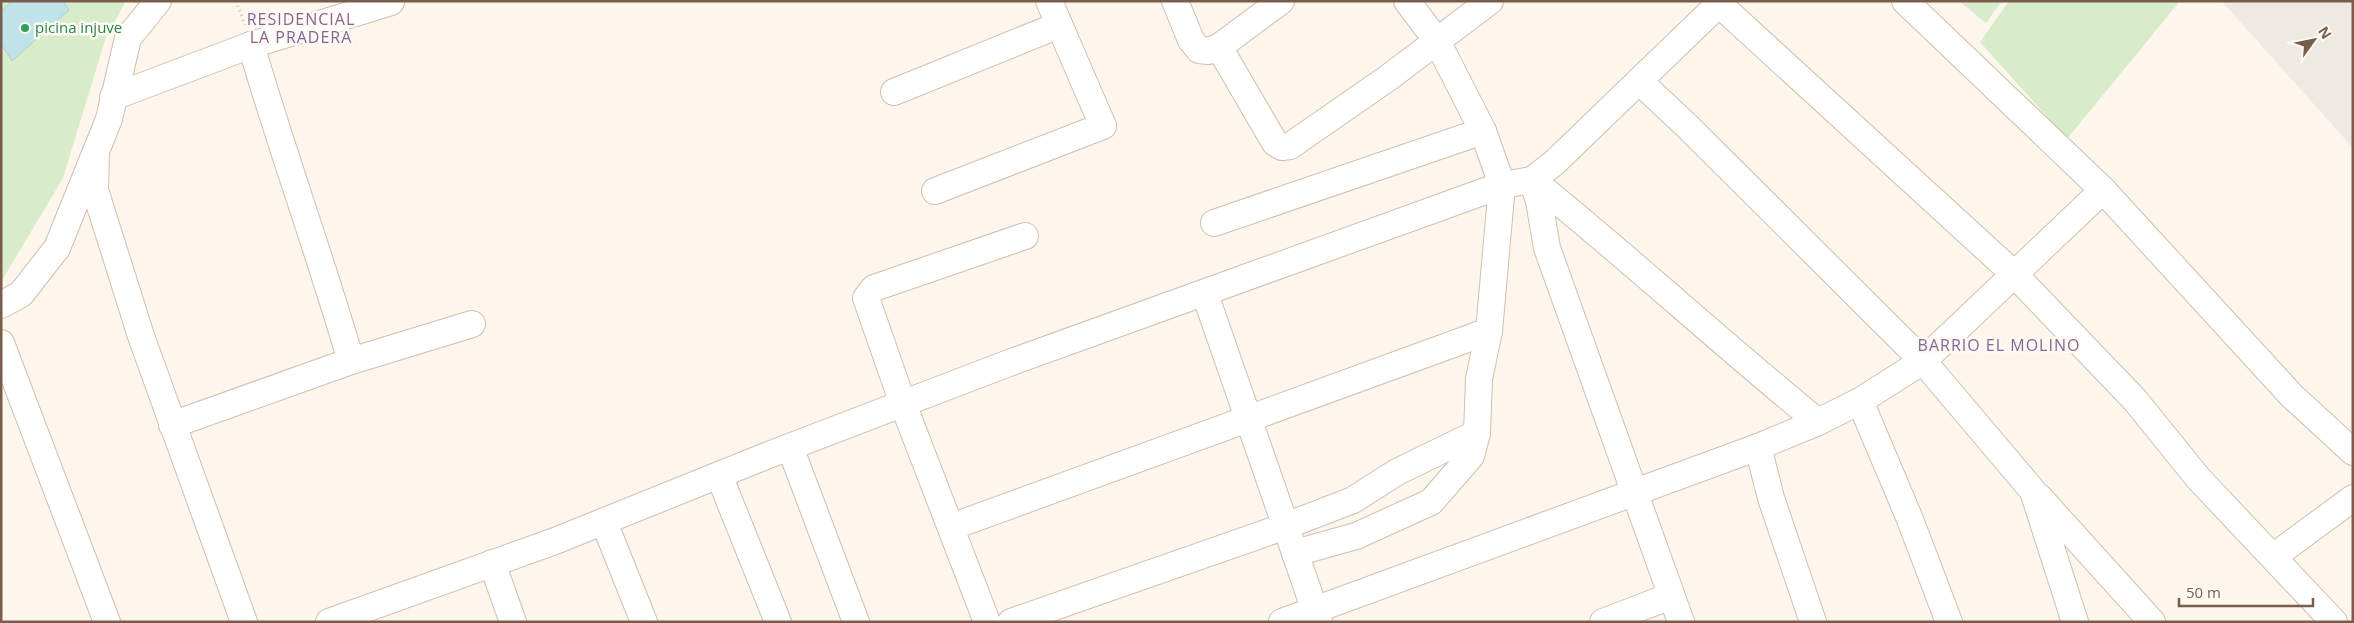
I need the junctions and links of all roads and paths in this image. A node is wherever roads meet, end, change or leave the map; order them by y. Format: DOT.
graph roads {
  1 [pos="158,1"];
  2 [pos="1175,1"];
  3 [pos="1282,1"];
  4 [pos="1407,1"];
  5 [pos="1490,1"];
  6 [pos="1905,1"];
  7 [pos="391,2"];
  8 [pos="1720,3"];
  9 [pos="1054,13"];
  10 [pos="1437,41"];
  11 [pos="251,44"];
  12 [pos="1219,46"];
  13 [pos="1638,81"];
  14 [pos="894,92"];
  15 [pos="113,97"];
  16 [pos="1483,131"];
  17 [pos="96,152"];
  18 [pos="1532,180"];
  19 [pos="1502,185"];
  20 [pos="2103,190"];
  21 [pos="935,191"];
  22 [pos="1214,222"];
  23 [pos="1026,236"];
  24 [pos="2014,274"];
  25 [pos="1205,294"];
  26 [pos="1,305"];
  27 [pos="472,324"];
  28 [pos="1489,331"];
  29 [pos="1,343"];
  30 [pos="1923,361"];
  31 [pos="351,362"];
  32 [pos="1860,401"];
  33 [pos="903,404"];
  34 [pos="1249,418"];
  35 [pos="1818,422"];
  36 [pos="172,425"];
  37 [pos="1477,432"];
  38 [pos="790,447"];
  39 [pos="1758,448"];
  40 [pos="2353,452"];
  41 [pos="719,475"];
  42 [pos="1635,491"];
  43 [pos="2033,491"];
  44 [pos="2353,498"];
  45 [pos="604,522"];
  46 [pos="1286,526"];
  47 [pos="950,527"];
  48 [pos="1295,553"];
  49 [pos="2274,557"];
  50 [pos="492,563"];
  51 [pos="1671,596"];
  52 [pos="374,614"];
  53 [pos="1317,616"];
  54 [pos="107,622"];
  55 [pos="244,622"];
  56 [pos="329,622"];
  57 [pos="513,622"];
  58 [pos="644,622"];
  59 [pos="778,622"];
  60 [pos="856,622"];
  61 [pos="987,622"];
  62 [pos="1012,622"];
  63 [pos="1282,622"];
  64 [pos="1603,622"];
  65 [pos="1680,622"];
  66 [pos="1813,622"];
  67 [pos="1949,622"];
  68 [pos="2075,622"];
  69 [pos="2152,622"];
  70 [pos="2334,622"];
  1 -- 15 [label="street"];
  2 -- 12 [label="street"];
  3 -- 12 [label="street"];
  4 -- 10 [label="street"];
  5 -- 10 [label="street"];
  6 -- 20 [label="street"];
  7 -- 11 [label="street"];
  8 -- 13 [label="street"];
  8 -- 24 [label="street"];
  9 -- 14 [label="street"];
  9 -- 21 [label="street"];
  10 -- 12 [label="street"];
  10 -- 16 [label="street"];
  11 -- 15 [label="street"];
  11 -- 31 [label="street"];
  13 -- 18 [label="street"];
  13 -- 30 [label="street"];
  15 -- 17 [label="street"];
  16 -- 19 [label="street"];
  16 -- 22 [label="street"];
  17 -- 26 [label="street"];
  17 -- 36 [label="street"];
  18 -- 19 [label="street"];
  18 -- 35 [label="street"];
  18 -- 42 [label="street"];
  19 -- 25 [label="street"];
  19 -- 28 [label="street"];
  20 -- 24 [label="street"];
  20 -- 40 [label="street"];
  23 -- 33 [label="street"];
  24 -- 30 [label="street"];
  24 -- 49 [label="street"];
  25 -- 33 [label="street"];
  25 -- 34 [label="street"];
  27 -- 31 [label="street"];
  28 -- 34 [label="street"];
  28 -- 37 [label="street"];
  29 -- 54 [label="street"];
  30 -- 32 [label="street"];
  30 -- 43 [label="street"];
  31 -- 36 [label="street"];
  32 -- 35 [label="street"];
  32 -- 67 [label="street"];
  33 -- 38 [label="street"];
  33 -- 47 [label="street"];
  34 -- 46 [label="street"];
  34 -- 47 [label="street"];
  35 -- 39 [label="street"];
  36 -- 55 [label="street"];
  37 -- 46 [label="street"];
  37 -- 48 [label="street"];
  38 -- 41 [label="street"];
  38 -- 60 [label="street"];
  39 -- 42 [label="street"];
  39 -- 66 [label="street"];
  41 -- 45 [label="street"];
  41 -- 59 [label="street"];
  42 -- 51 [label="street"];
  42 -- 53 [label="street"];
  43 -- 68 [label="street"];
  43 -- 69 [label="street"];
  44 -- 49 [label="street"];
  45 -- 50 [label="street"];
  45 -- 58 [label="street"];
  46 -- 48 [label="street"];
  46 -- 62 [label="street"];
  47 -- 61 [label="street"];
  48 -- 53 [label="street"];
  49 -- 70 [label="street"];
  50 -- 52 [label="street"];
  50 -- 57 [label="street"];
  51 -- 64 [label="street"];
  51 -- 65 [label="street"];
  52 -- 56 [label="street"];
  53 -- 63 [label="street"];
}
